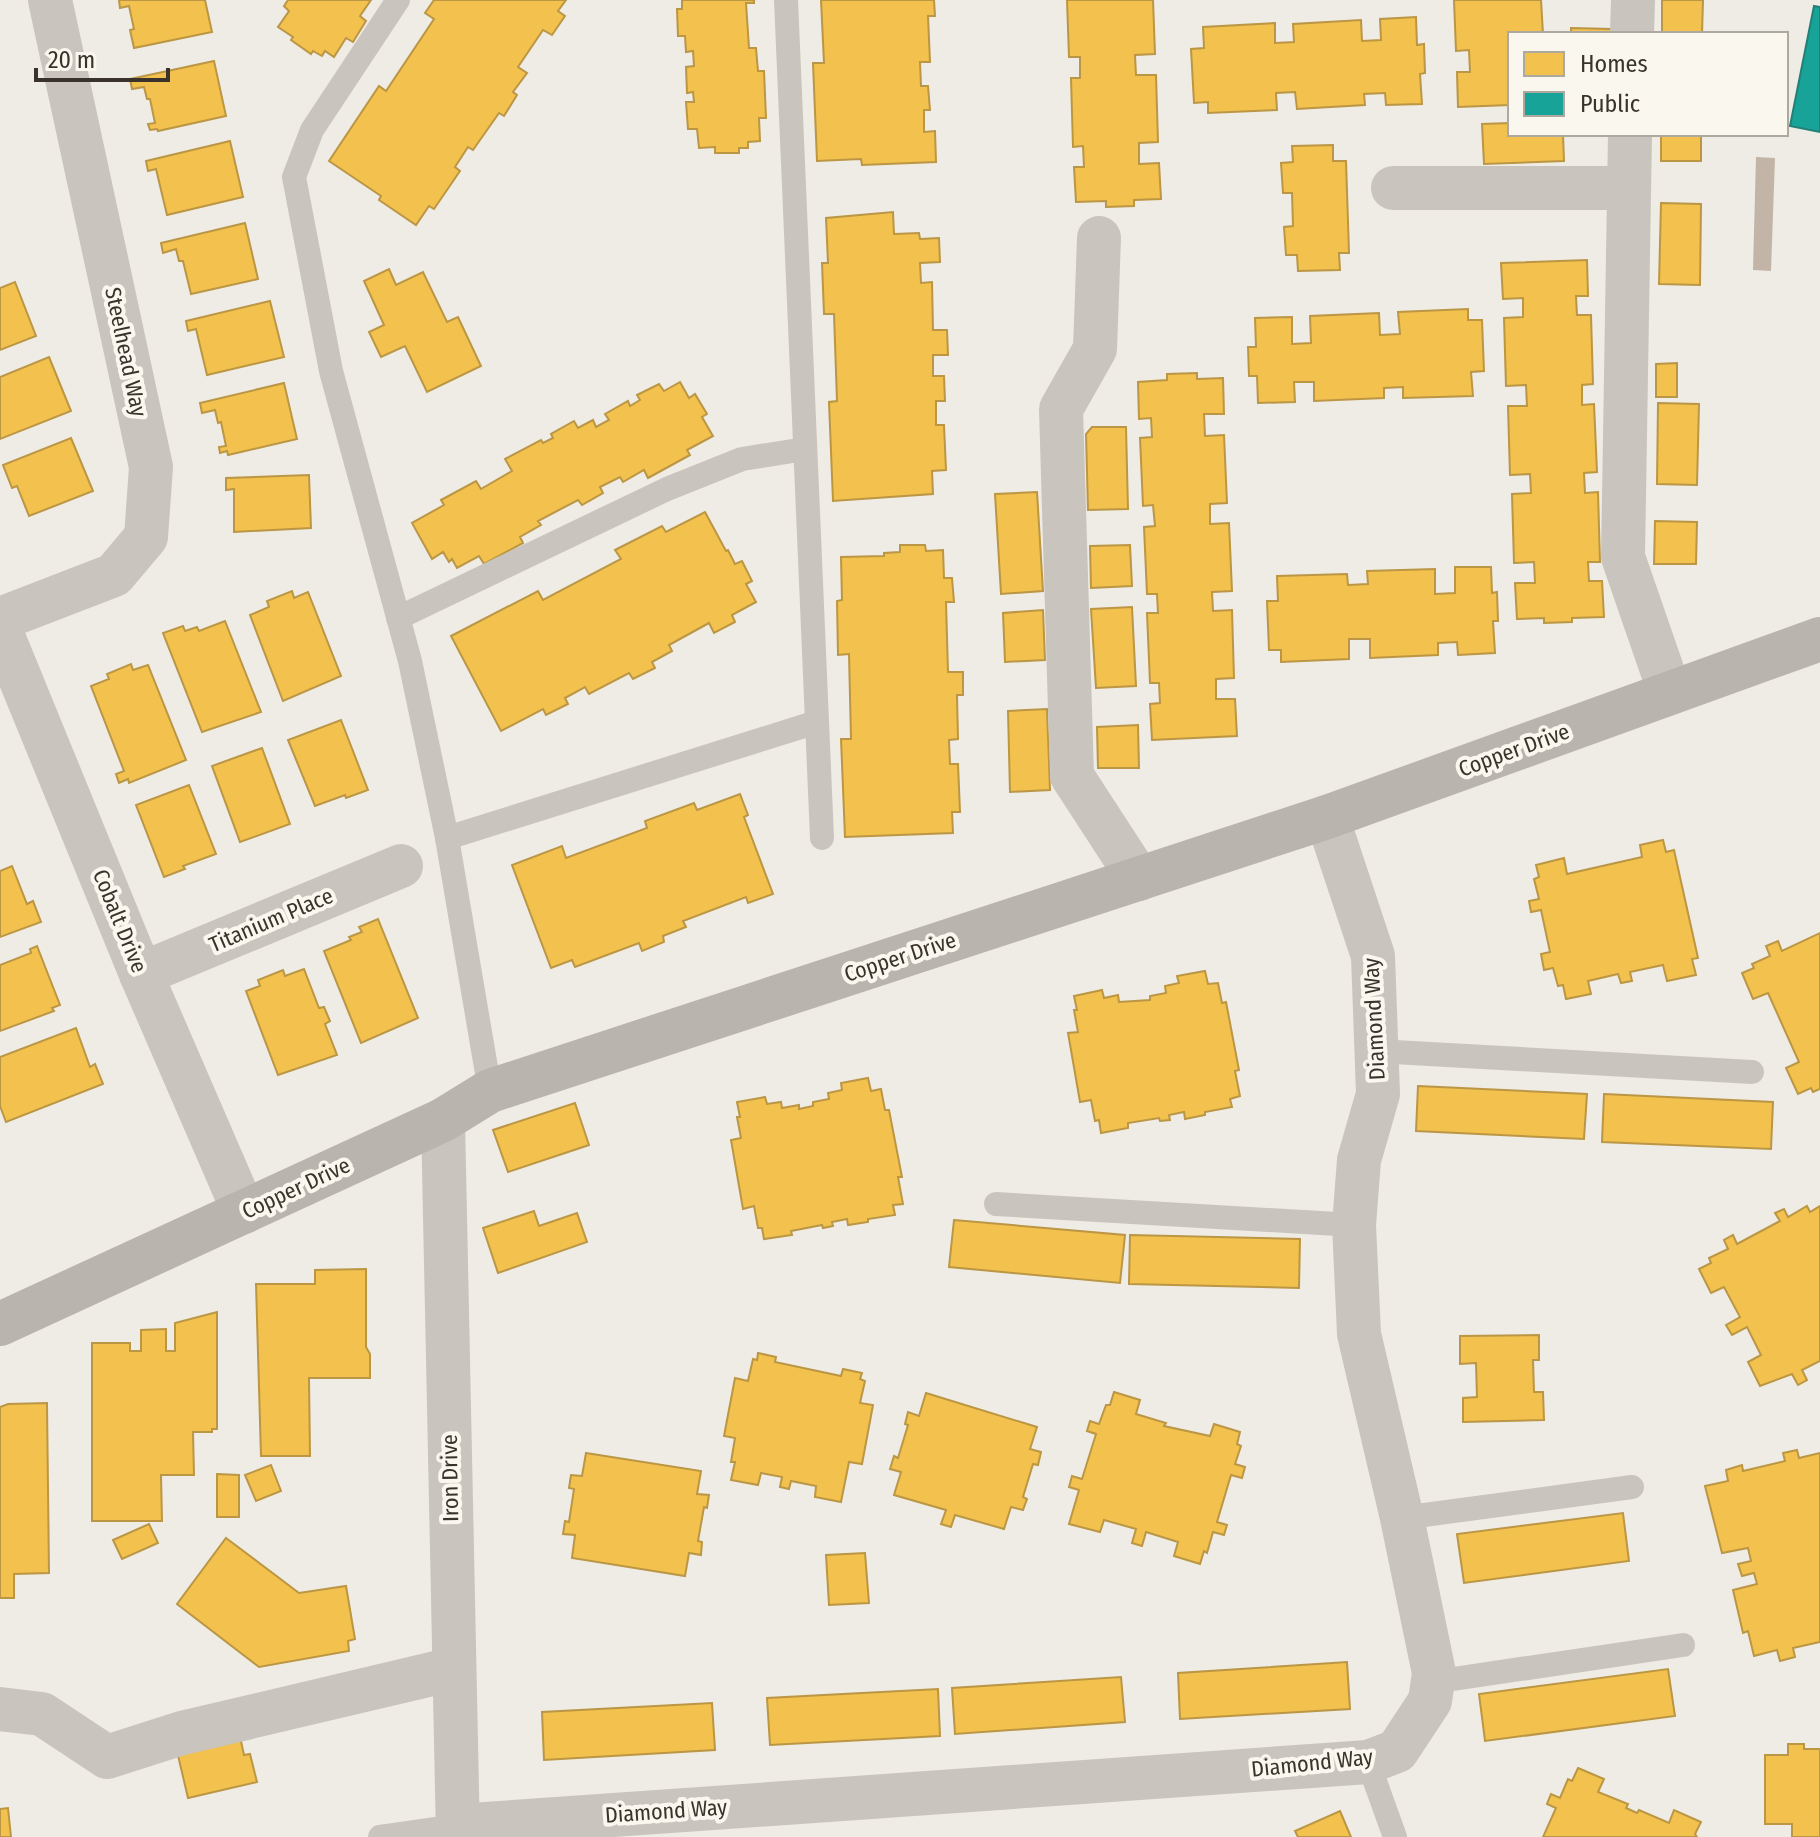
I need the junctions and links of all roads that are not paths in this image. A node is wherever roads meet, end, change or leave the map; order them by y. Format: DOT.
graph roads {
  1 [pos="50,0"];
  2 [pos="398,0"];
  3 [pos="786,0"];
  4 [pos="1633,0"];
  5 [pos="1632,32"];
  6 [pos="1630,136"];
  7 [pos="1393,188"];
  8 [pos="1629,188"];
  9 [pos="1099,238"];
  10 [pos="805,449"];
  11 [pos="398,618"];
  12 [pos="0,619"];
  13 [pos="0,629"];
  14 [pos="1820,639"];
  15 [pos="1670,693"];
  16 [pos="817,722"];
  17 [pos="1327,817"];
  18 [pos="447,838"];
  19 [pos="822,838"];
  20 [pos="401,866"];
  21 [pos="1139,879"];
  22 [pos="141,974"];
  23 [pos="1376,1051"];
  24 [pos="1752,1072"];
  25 [pos="490,1091"];
  26 [pos="443,1120"];
  27 [pos="996,1204"];
  28 [pos="244,1212"];
  29 [pos="1354,1225"];
  30 [pos="0,1324"];
  31 [pos="1632,1487"];
  32 [pos="1402,1518"];
  33 [pos="1683,1645"];
  34 [pos="453,1669"];
  35 [pos="1433,1682"];
  36 [pos="0,1709"];
  37 [pos="1368,1762"];
  38 [pos="457,1832"];
  39 [pos="380,1837"];
  40 [pos="1395,1837"];
  1 -- 12 [label="street, Steelhead Way"];
  2 -- 11 [label="lane"];
  3 -- 10 [label="lane"];
  4 -- 5 [label="street"];
  6 -- 8 [label="street"];
  7 -- 8 [label="street"];
  8 -- 15 [label="street"];
  9 -- 21 [label="street"];
  10 -- 11 [label="lane"];
  10 -- 16 [label="lane"];
  11 -- 18 [label="lane"];
  13 -- 22 [label="street, Cobalt Drive"];
  14 -- 15 [label="street, Copper Drive"];
  15 -- 17 [label="street, Copper Drive"];
  16 -- 18 [label="lane"];
  16 -- 19 [label="lane"];
  17 -- 21 [label="street, Copper Drive"];
  17 -- 23 [label="street, Diamond Way"];
  18 -- 25 [label="lane"];
  20 -- 22 [label="street, Titanium Place"];
  21 -- 25 [label="street, Copper Drive"];
  22 -- 28 [label="street, Cobalt Drive"];
  23 -- 24 [label="lane"];
  23 -- 29 [label="street, Diamond Way"];
  25 -- 26 [label="street, Copper Drive"];
  26 -- 28 [label="street, Copper Drive"];
  26 -- 34 [label="street, Iron Drive"];
  27 -- 29 [label="lane"];
  28 -- 30 [label="street, Copper Drive"];
  29 -- 32 [label="street, Diamond Way"];
  31 -- 32 [label="lane"];
  32 -- 35 [label="street, Diamond Way"];
  33 -- 35 [label="lane"];
  34 -- 36 [label="street"];
  34 -- 38 [label="street, Iron Drive"];
  35 -- 37 [label="street, Diamond Way"];
  37 -- 38 [label="street, Diamond Way"];
  37 -- 40 [label="lane"];
  38 -- 39 [label="lane"];
}
